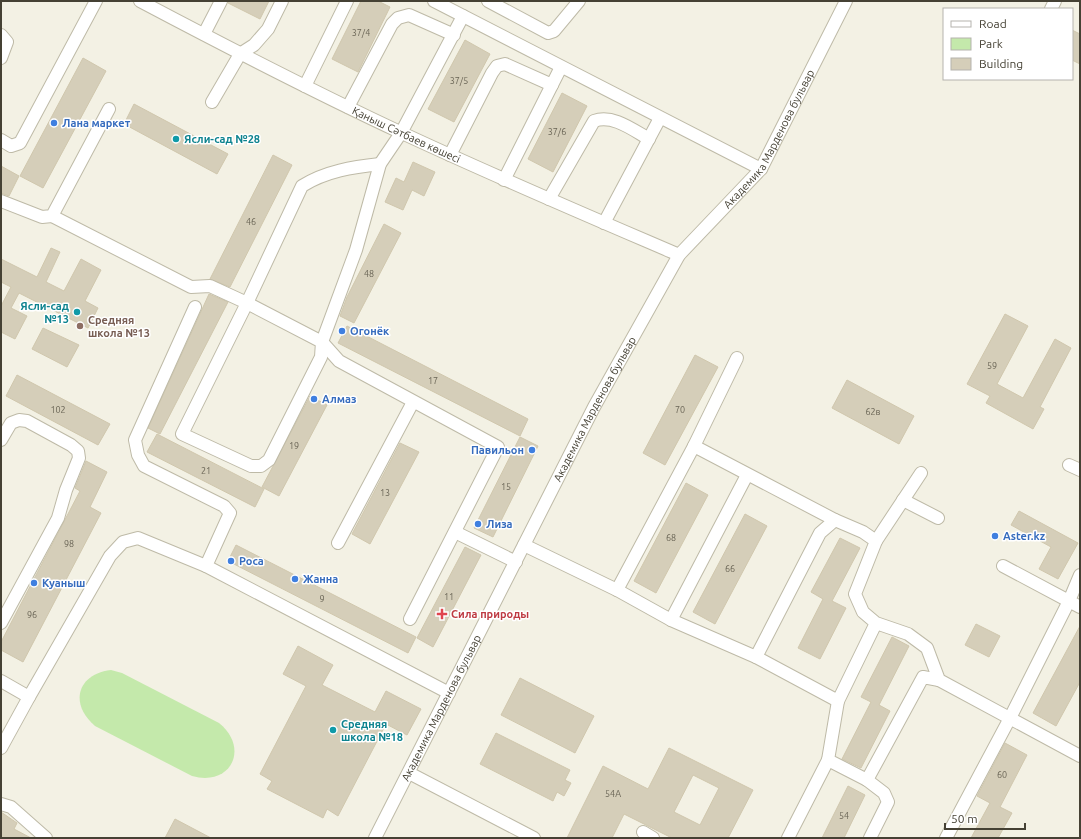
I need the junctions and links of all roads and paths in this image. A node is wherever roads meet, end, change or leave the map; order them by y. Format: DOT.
graph roads {
  1 [pos="96,1"];
  2 [pos="221,1"];
  3 [pos="282,1"];
  4 [pos="347,1"];
  5 [pos="434,1"];
  6 [pos="488,1"];
  7 [pos="579,1"];
  8 [pos="846,1"];
  9 [pos="148,3"];
  10 [pos="463,16"];
  11 [pos="204,34"];
  12 [pos="454,34"];
  13 [pos="1,35"];
  14 [pos="240,54"];
  15 [pos="1,58"];
  16 [pos="561,68"];
  17 [pos="552,85"];
  18 [pos="305,86"];
  19 [pos="212,102"];
  20 [pos="348,107"];
  21 [pos="109,109"];
  22 [pos="660,118"];
  23 [pos="401,133"];
  24 [pos="649,139"];
  25 [pos="1,140"];
  26 [pos="450,155"];
  27 [pos="380,164"];
  28 [pos="761,169"];
  29 [pos="504,180"];
  30 [pos="549,199"];
  31 [pos="3,204"];
  32 [pos="52,216"];
  33 [pos="604,223"];
  34 [pos="679,255"];
  35 [pos="247,303"];
  36 [pos="195,306"];
  37 [pos="322,342"];
  38 [pos="737,358"];
  39 [pos="412,402"];
  40 [pos="1,440"];
  41 [pos="694,446"];
  42 [pos="921,473"];
  43 [pos="747,475"];
  44 [pos="903,500"];
  45 [pos="938,518"];
  46 [pos="834,520"];
  47 [pos="455,532"];
  48 [pos="876,541"];
  49 [pos="338,543"];
  50 [pos="524,545"];
  51 [pos="516,562"];
  52 [pos="206,566"];
  53 [pos="1003,566"];
  54 [pos="1080,576"];
  55 [pos="617,590"];
  56 [pos="1075,604"];
  57 [pos="410,619"];
  58 [pos="671,620"];
  59 [pos="1,623"];
  60 [pos="876,623"];
  61 [pos="756,658"];
  62 [pos="939,680"];
  63 [pos="1,681"];
  64 [pos="449,693"];
  65 [pos="29,697"];
  66 [pos="838,701"];
  67 [pos="1010,718"];
  68 [pos="1,748"];
  69 [pos="1079,753"];
  70 [pos="828,760"];
  71 [pos="409,773"];
  72 [pos="867,780"];
  73 [pos="1,804"];
  74 [pos="642,832"];
  75 [pos="46,838"];
  76 [pos="375,838"];
  77 [pos="534,838"];
  78 [pos="653,838"];
  79 [pos="788,838"];
  80 [pos="870,838"];
  81 [pos="946,838"];
  1 -- 25 [label="street"];
  2 -- 11 [label="street"];
  3 -- 14 [label="street"];
  4 -- 18 [label="street"];
  5 -- 10 [label="street"];
  6 -- 7 [label="street"];
  8 -- 28 [label="street, Академика Марденова бульвар"];
  9 -- 11 [label="street, Қаныш Сәтбаев көшесі"];
  10 -- 12 [label="street"];
  10 -- 16 [label="street"];
  11 -- 14 [label="street, Қаныш Сәтбаев көшесі"];
  12 -- 20 [label="street"];
  12 -- 23 [label="street"];
  13 -- 15 [label="street"];
  14 -- 18 [label="street, Қаныш Сәтбаев көшесі"];
  14 -- 19 [label="street"];
  16 -- 17 [label="street"];
  16 -- 22 [label="street"];
  17 -- 26 [label="street"];
  17 -- 29 [label="street"];
  18 -- 20 [label="street, Қаныш Сәтбаев көшесі"];
  20 -- 23 [label="street, Қаныш Сәтбаев көшесі"];
  21 -- 32 [label="street"];
  22 -- 24 [label="street"];
  22 -- 28 [label="street"];
  23 -- 26 [label="street, Қаныш Сәтбаев көшесі"];
  23 -- 27 [label="street"];
  24 -- 30 [label="street"];
  24 -- 33 [label="street"];
  26 -- 29 [label="street, Қаныш Сәтбаев көшесі"];
  27 -- 35 [label="street"];
  27 -- 37 [label="street"];
  28 -- 34 [label="street, Академика Марденова бульвар"];
  29 -- 30 [label="street, Қаныш Сәтбаев көшесі"];
  30 -- 33 [label="street, Қаныш Сәтбаев көшесі"];
  31 -- 32 [label="street"];
  32 -- 35 [label="street"];
  33 -- 34 [label="street, Қаныш Сәтбаев көшесі"];
  34 -- 50 [label="street, Академика Марденова бульвар"];
  35 -- 37 [label="street"];
  35 -- 37 [label="street"];
  36 -- 52 [label="street"];
  37 -- 39 [label="street"];
  38 -- 41 [label="street"];
  39 -- 47 [label="street"];
  39 -- 49 [label="street"];
  40 -- 59 [label="street"];
  41 -- 43 [label="street"];
  41 -- 55 [label="street"];
  42 -- 44 [label="street"];
  43 -- 46 [label="street"];
  43 -- 58 [label="street"];
  44 -- 45 [label="street"];
  44 -- 48 [label="street"];
  46 -- 48 [label="street"];
  46 -- 61 [label="street"];
  47 -- 51 [label="street"];
  47 -- 57 [label="street"];
  48 -- 60 [label="street"];
  50 -- 51 [label="street, Академика Марденова бульвар"];
  50 -- 55 [label="street"];
  51 -- 64 [label="street, Академика Марденова бульвар"];
  52 -- 64 [label="street"];
  52 -- 65 [label="street"];
  53 -- 56 [label="street"];
  54 -- 56 [label="street"];
  55 -- 58 [label="street"];
  56 -- 67 [label="street"];
  58 -- 61 [label="street"];
  60 -- 62 [label="street"];
  60 -- 66 [label="street"];
  61 -- 66 [label="street"];
  62 -- 67 [label="street"];
  62 -- 72 [label="street"];
  63 -- 65 [label="street"];
  64 -- 71 [label="street, Академика Марденова бульвар"];
  65 -- 68 [label="street"];
  66 -- 70 [label="street"];
  67 -- 69 [label="street"];
  67 -- 81 [label="street"];
  70 -- 72 [label="street"];
  70 -- 79 [label="street"];
  71 -- 76 [label="street, Академика Марденова бульвар"];
  71 -- 77 [label="street"];
  72 -- 80 [label="street"];
  73 -- 75 [label="street"];
  74 -- 78 [label="street"];
}
